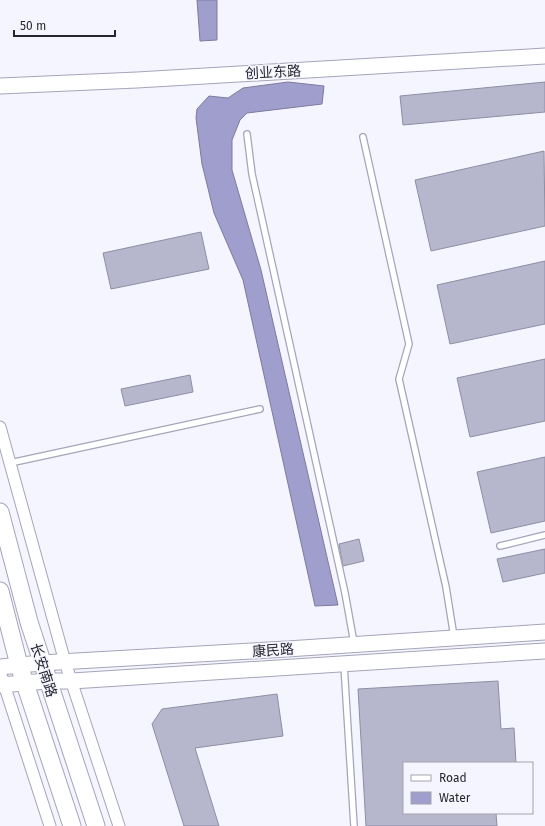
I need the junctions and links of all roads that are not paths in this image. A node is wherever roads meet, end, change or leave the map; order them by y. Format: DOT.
graph roads {
  1 [pos="545,56"];
  2 [pos="0,86"];
  3 [pos="247,134"];
  4 [pos="363,138"];
  5 [pos="260,409"];
  6 [pos="0,427"];
  7 [pos="10,463"];
  8 [pos="0,512"];
  9 [pos="545,536"];
  10 [pos="500,546"];
  11 [pos="0,591"];
  12 [pos="545,632"];
  13 [pos="454,637"];
  14 [pos="354,644"];
  15 [pos="545,651"];
  16 [pos="65,662"];
  17 [pos="41,663"];
  18 [pos="344,663"];
  19 [pos="19,665"];
  20 [pos="0,667"];
  21 [pos="2,681"];
  22 [pos="48,681"];
  23 [pos="72,681"];
  24 [pos="25,683"];
  25 [pos="50,826"];
  26 [pos="72,826"];
  27 [pos="96,826"];
  28 [pos="119,826"];
  29 [pos="354,826"];
  1 -- 2 [label="street, 创业东路"];
  3 -- 14 [label="lane"];
  4 -- 13 [label="lane"];
  5 -- 7 [label="lane"];
  6 -- 7 [label="street"];
  7 -- 16 [label="street"];
  8 -- 17 [label="main road, 长安南路"];
  9 -- 10 [label="lane"];
  11 -- 19 [label="main road, 长安南路"];
  12 -- 13 [label="street, 康民路"];
  13 -- 14 [label="street, 康民路"];
  14 -- 16 [label="street, 康民路"];
  15 -- 18 [label="street, 康民路"];
  16 -- 17 [label="street, 康民路"];
  16 -- 23 [label="street"];
  17 -- 19 [label="street, 康民路"];
  17 -- 22 [label="main road, 长安南路"];
  18 -- 23 [label="street, 康民路"];
  18 -- 29 [label="lane"];
  19 -- 20 [label="street, 康民路"];
  19 -- 24 [label="main road, 长安南路"];
  21 -- 24 [label="street, 康民路"];
  21 -- 25 [label="street"];
  22 -- 23 [label="street, 康民路"];
  22 -- 24 [label="street, 康民路"];
  22 -- 27 [label="main road, 长安南路"];
  23 -- 28 [label="street"];
  24 -- 26 [label="main road, 长安南路"];
}
